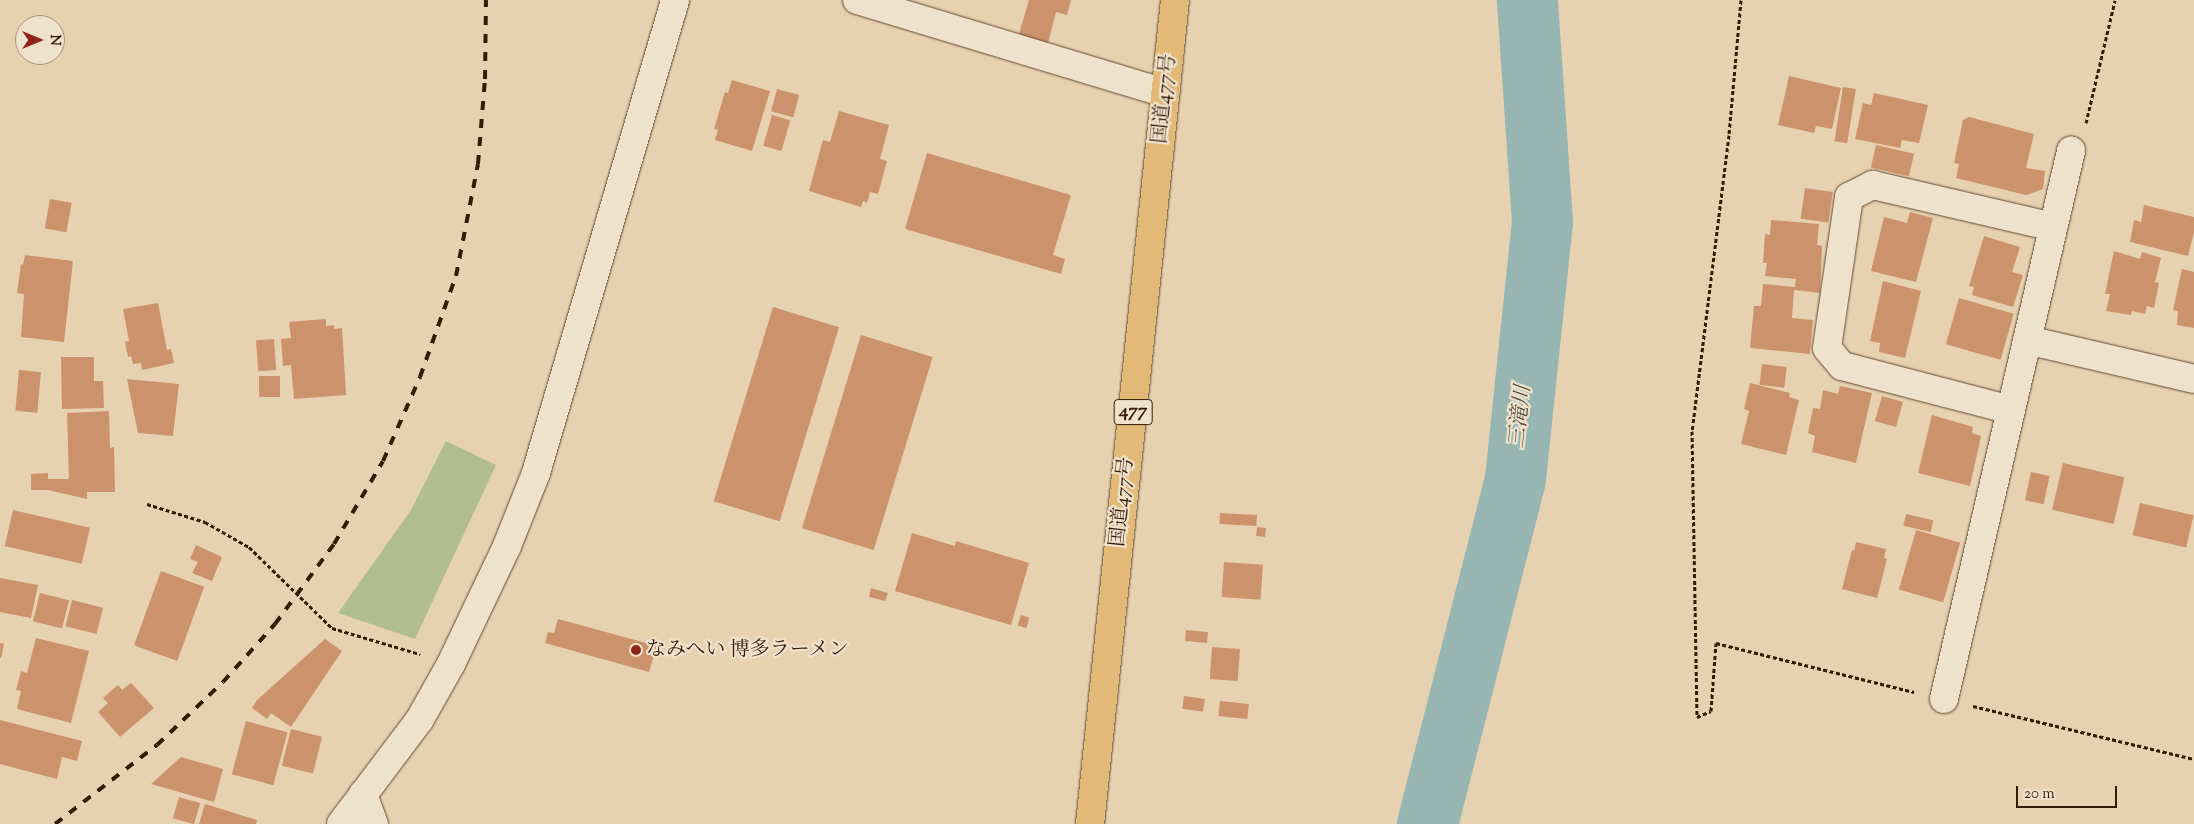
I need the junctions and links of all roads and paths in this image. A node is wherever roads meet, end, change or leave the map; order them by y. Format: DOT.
graph roads {
  1 [pos="675,0"];
  2 [pos="857,0"];
  3 [pos="1175,0"];
  4 [pos="1741,0"];
  5 [pos="2115,0"];
  6 [pos="1166,93"];
  7 [pos="2071,151"];
  8 [pos="2053,227"];
  9 [pos="2027,340"];
  10 [pos="2194,379"];
  11 [pos="2011,410"];
  12 [pos="147,504"];
  13 [pos="451,664"];
  14 [pos="1944,699"];
  15 [pos="1697,717"];
  16 [pos="363,794"];
  17 [pos="341,824"];
  18 [pos="374,824"];
  19 [pos="1090,824"];
  1 -- 13 [label="street"];
  2 -- 6 [label="street"];
  3 -- 6 [label="highway, 国道477号 / 477"];
  4 -- 15 [label="path"];
  5 -- 7 [label="path"];
  6 -- 19 [label="highway, 国道477号 / 477"];
  7 -- 8 [label="street"];
  8 -- 9 [label="street"];
  8 -- 11 [label="street"];
  9 -- 10 [label="street"];
  9 -- 11 [label="street"];
  11 -- 14 [label="street"];
  12 -- 13 [label="path"];
  13 -- 16 [label="street"];
  16 -- 17 [label="street"];
  16 -- 18 [label="street"];
}
